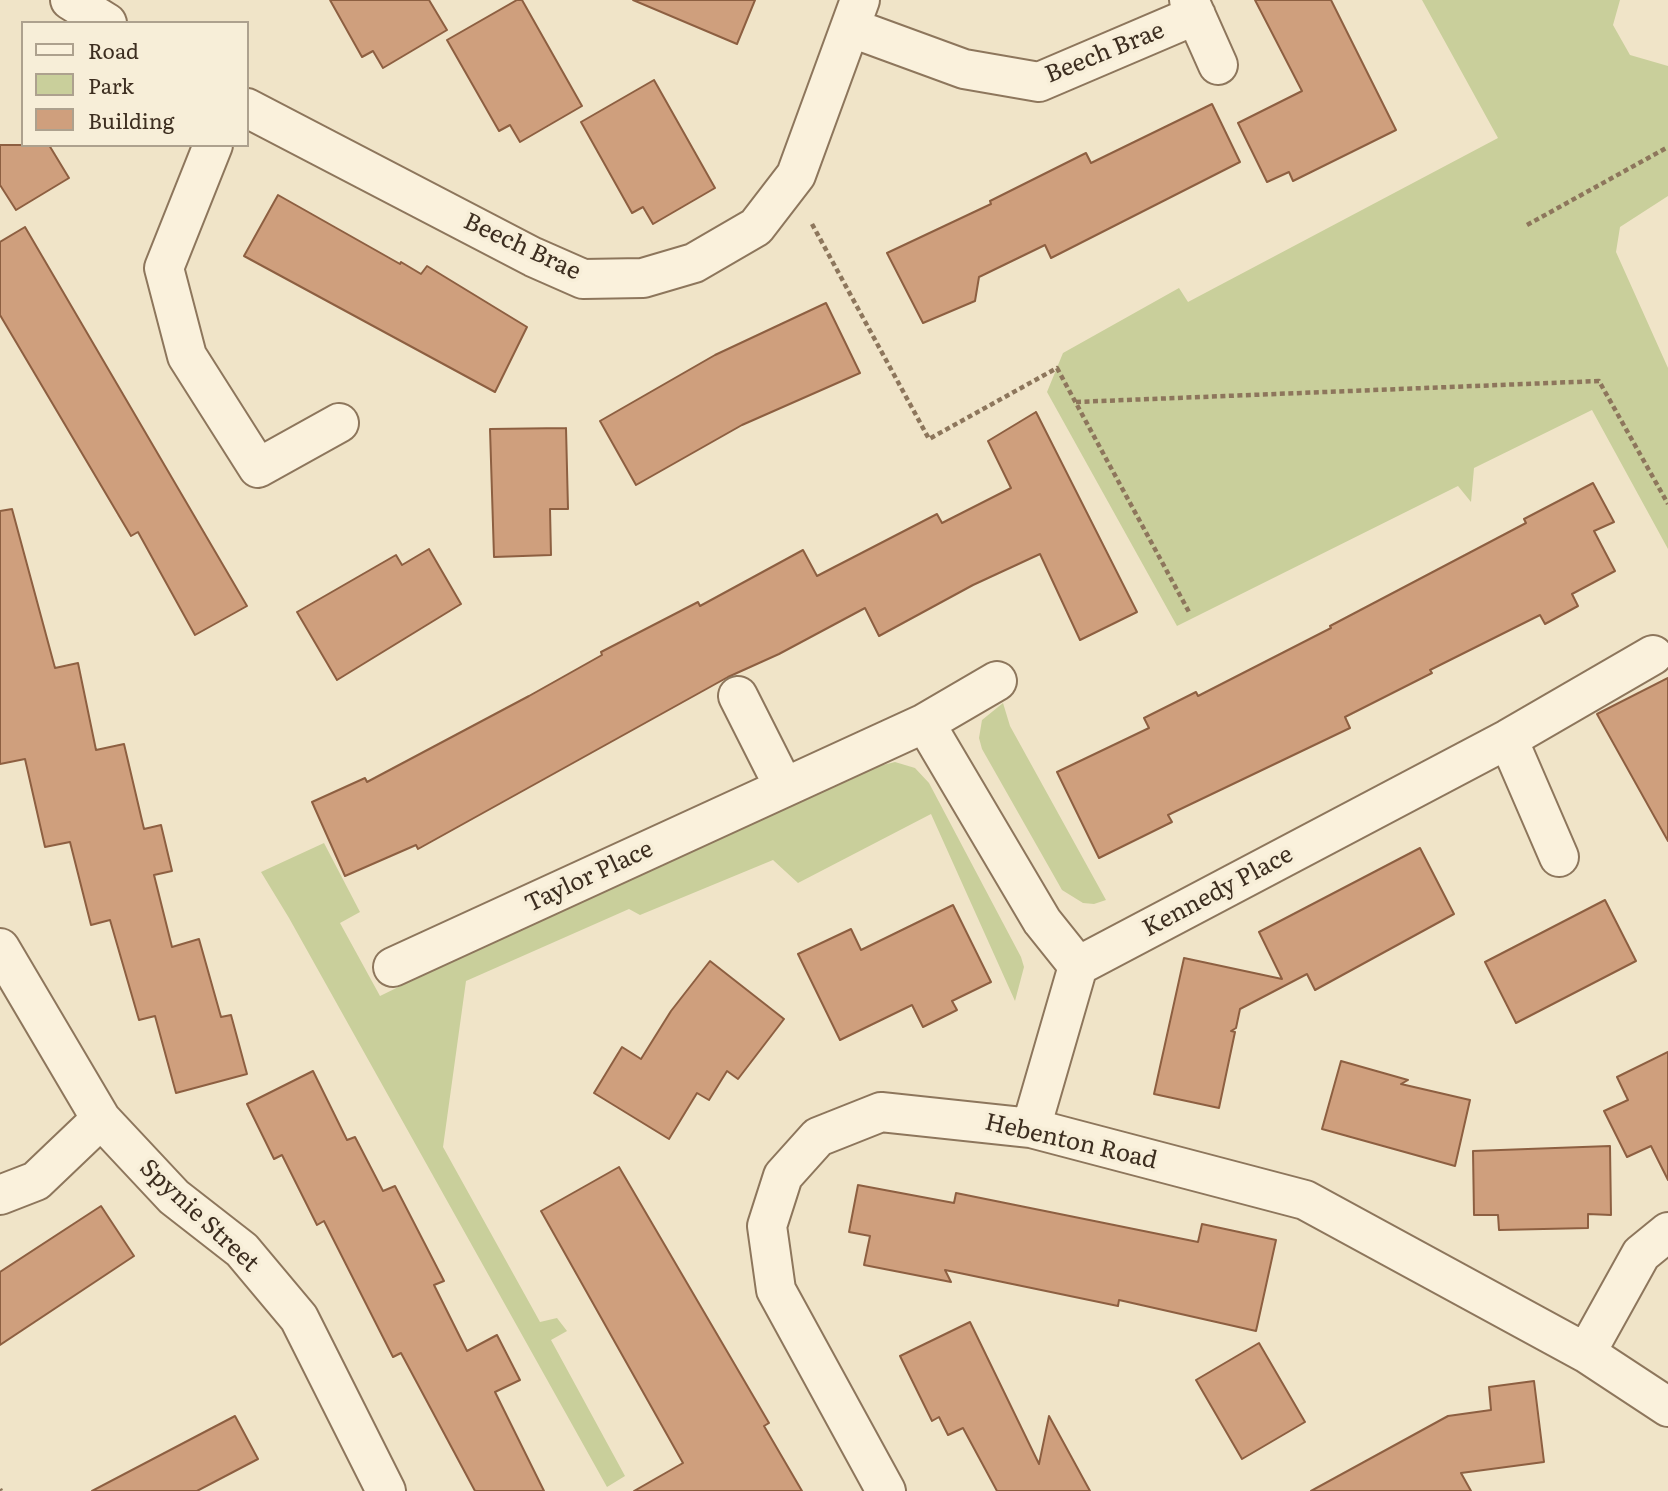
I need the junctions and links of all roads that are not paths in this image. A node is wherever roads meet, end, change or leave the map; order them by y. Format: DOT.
graph roads {
  1 [pos="70,0"];
  2 [pos="1193,8"];
  3 [pos="856,14"];
  4 [pos="104,21"];
  5 [pos="1218,65"];
  6 [pos="248,109"];
  7 [pos="212,147"];
  8 [pos="338,423"];
  9 [pos="1653,654"];
  10 [pos="997,681"];
  11 [pos="738,696"];
  12 [pos="925,723"];
  13 [pos="1508,739"];
  14 [pos="784,787"];
  15 [pos="1559,857"];
  16 [pos="0,948"];
  17 [pos="1078,966"];
  18 [pos="393,967"];
  19 [pos="101,1119"];
  20 [pos="1031,1128"];
  21 [pos="0,1195"];
  22 [pos="1668,1232"];
  23 [pos="1587,1353"];
  24 [pos="1668,1407"];
  25 [pos="386,1491"];
  26 [pos="886,1491"];
  1 -- 4 [label="street"];
  2 -- 3 [label="street, Beech Brae"];
  2 -- 5 [label="street, Beech Brae"];
  3 -- 6 [label="street, Beech Brae"];
  7 -- 8 [label="street"];
  9 -- 13 [label="street, Kennedy Place"];
  10 -- 12 [label="street, Taylor Place"];
  11 -- 14 [label="street"];
  12 -- 14 [label="street, Taylor Place"];
  12 -- 17 [label="street"];
  13 -- 15 [label="street"];
  13 -- 17 [label="street, Kennedy Place"];
  14 -- 18 [label="street, Taylor Place"];
  16 -- 19 [label="street, Spynie Street"];
  17 -- 20 [label="street"];
  19 -- 21 [label="street"];
  19 -- 25 [label="street, Spynie Street"];
  20 -- 23 [label="street, Hebenton Road"];
  20 -- 26 [label="street, Hebenton Road"];
  22 -- 23 [label="street"];
  23 -- 24 [label="street, Hebenton Road"];
}
